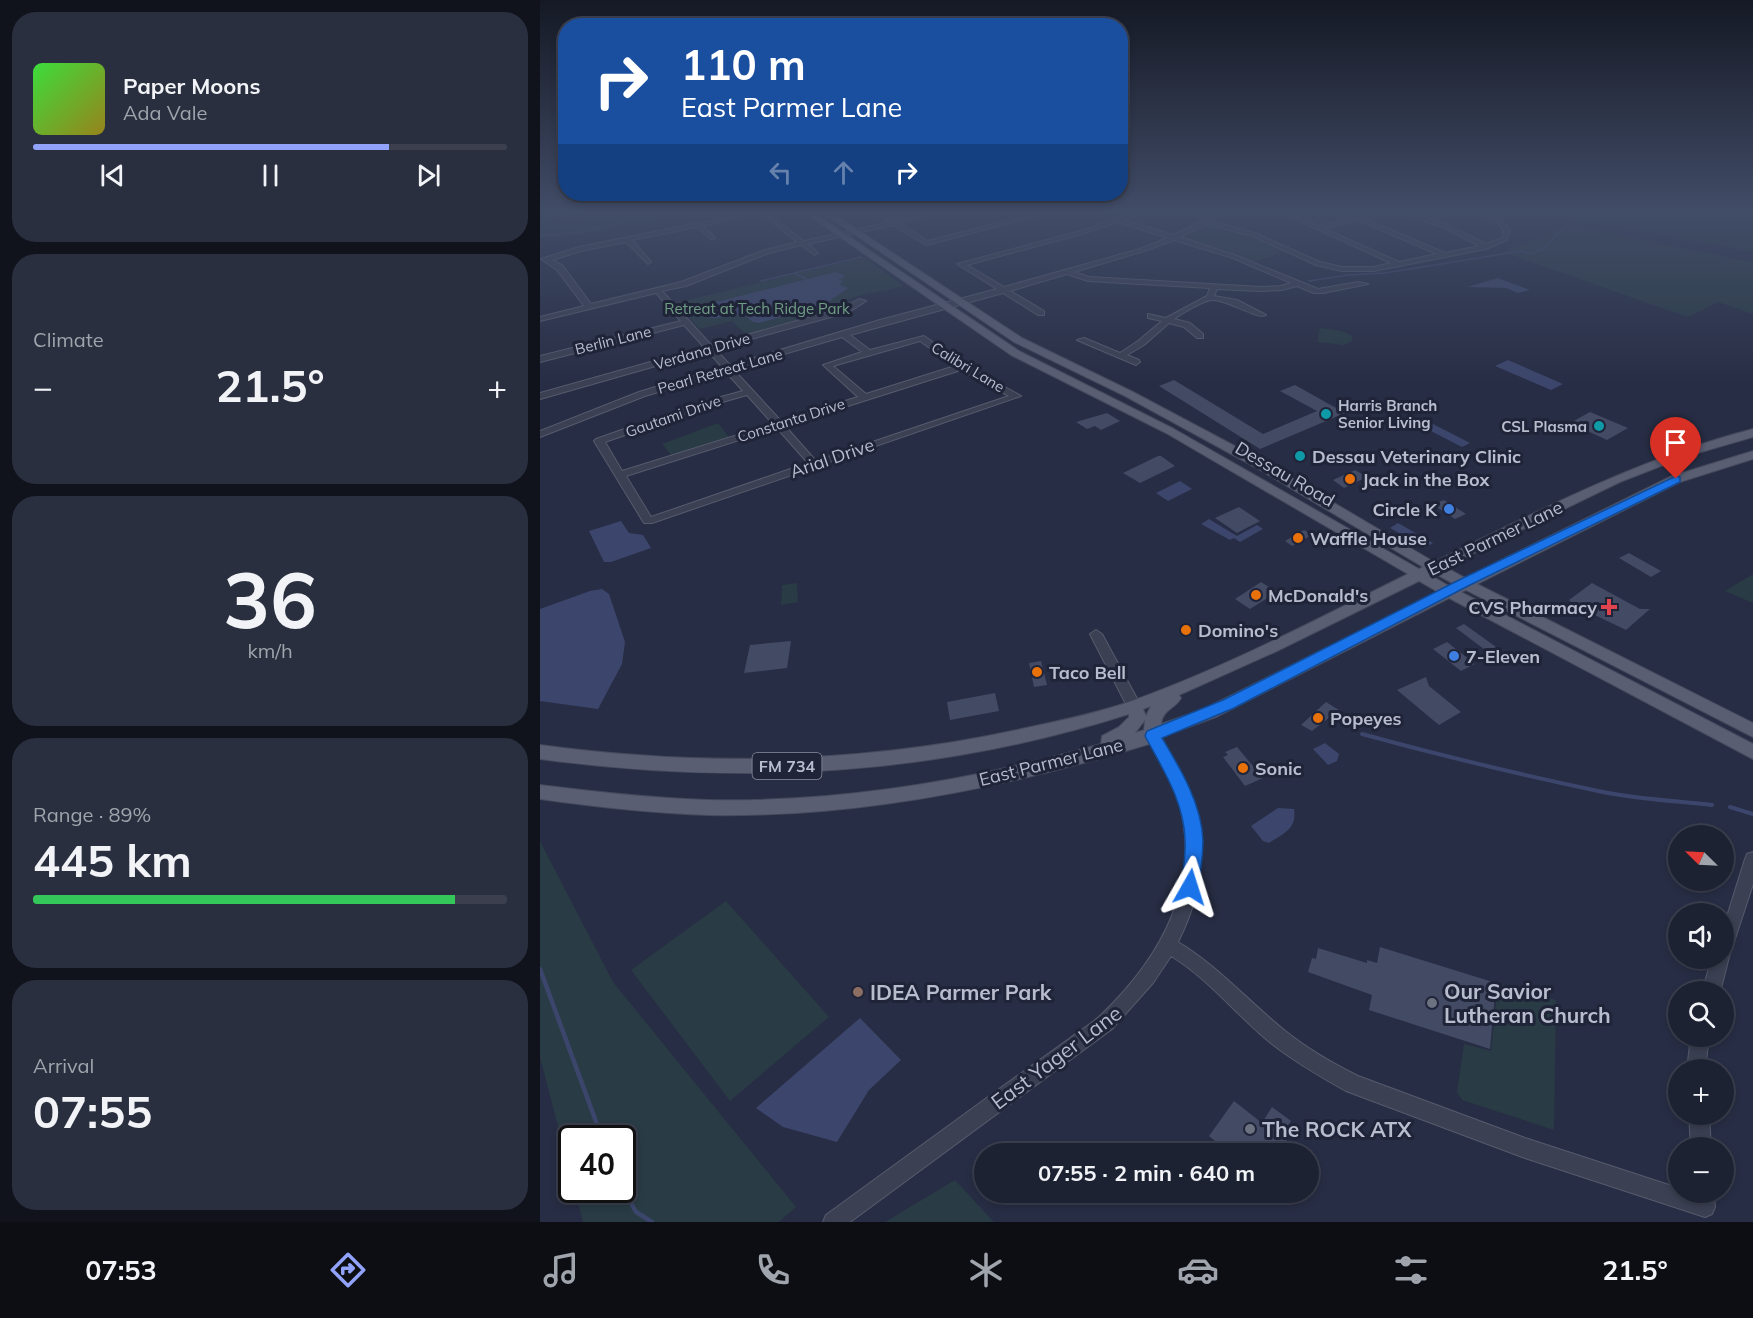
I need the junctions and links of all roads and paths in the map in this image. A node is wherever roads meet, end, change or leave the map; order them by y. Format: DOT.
graph roads {
  1 [pos="561,270"];
  2 [pos="720,270"];
  3 [pos="892,270"];
  4 [pos="913,270"];
  5 [pos="971,270"];
  6 [pos="1067,270"];
  7 [pos="1267,270"];
  8 [pos="1064,271"];
  9 [pos="1298,283"];
  10 [pos="1364,284"];
  11 [pos="1215,286"];
  12 [pos="1001,289"];
  13 [pos="658,291"];
  14 [pos="1210,297"];
  15 [pos="862,301"];
  16 [pos="959,301"];
  17 [pos="944,305"];
  18 [pos="589,308"];
  19 [pos="1041,313"];
  20 [pos="1262,315"];
  21 [pos="1151,316"];
  22 [pos="540,319"];
  23 [pos="1167,320"];
  24 [pos="687,322"];
  25 [pos="844,334"];
  26 [pos="1200,336"];
  27 [pos="1081,340"];
  28 [pos="712,349"];
  29 [pos="868,353"];
  30 [pos="1046,355"];
  31 [pos="1120,356"];
  32 [pos="540,359"];
  33 [pos="1032,361"];
  34 [pos="1136,362"];
  35 [pos="962,367"];
  36 [pos="729,369"];
  37 [pos="748,392"];
  38 [pos="540,396"];
  39 [pos="1017,396"];
  40 [pos="864,397"];
  41 [pos="778,424"];
  42 [pos="1753,433"];
  43 [pos="540,434"];
  44 [pos="1753,455"];
  45 [pos="814,464"];
  46 [pos="1259,464"];
  47 [pos="1244,472"];
  48 [pos="620,475"];
  49 [pos="1426,571"];
  50 [pos="1464,583"];
  51 [pos="1449,592"];
  52 [pos="1096,634"];
  53 [pos="1244,660"];
  54 [pos="1134,706"];
  55 [pos="1753,731"];
  56 [pos="1152,736"];
  57 [pos="1730,740"];
  58 [pos="1753,746"];
  59 [pos="540,752"];
  60 [pos="1753,752"];
  61 [pos="1031,770"];
  62 [pos="540,792"];
  63 [pos="1753,859"];
  64 [pos="1734,919"];
  65 [pos="1169,946"];
  66 [pos="1668,1190"];
  67 [pos="833,1222"];
  1 -- 18 [label="street"];
  2 -- 13 [label="street"];
  3 -- 17 [label="main road, Dessau Road"];
  4 -- 16 [label="main road, Dessau Road"];
  5 -- 12 [label="street"];
  6 -- 8 [label="street, Pearl Retreat Lane"];
  7 -- 9 [label="street"];
  8 -- 11 [label="street"];
  8 -- 12 [label="street, Pearl Retreat Lane"];
  9 -- 10 [label="street"];
  9 -- 11 [label="street"];
  11 -- 14 [label="street"];
  12 -- 16 [label="street, Pearl Retreat Lane"];
  12 -- 19 [label="street"];
  13 -- 18 [label="street"];
  13 -- 24 [label="street"];
  14 -- 20 [label="street"];
  14 -- 23 [label="street"];
  15 -- 28 [label="street, Verdana Drive"];
  16 -- 17 [label="street, Pearl Retreat Lane"];
  16 -- 30 [label="main road, Dessau Road"];
  17 -- 25 [label="street, Pearl Retreat Lane"];
  17 -- 33 [label="main road, Dessau Road"];
  18 -- 22 [label="street"];
  21 -- 23 [label="street"];
  23 -- 26 [label="street"];
  23 -- 31 [label="street"];
  24 -- 28 [label="street"];
  24 -- 32 [label="street, Berlin Lane"];
  25 -- 29 [label="street"];
  25 -- 36 [label="street, Pearl Retreat Lane"];
  27 -- 31 [label="street"];
  28 -- 36 [label="street"];
  28 -- 38 [label="street, Verdana Drive"];
  29 -- 35 [label="street, Calibri Lane"];
  29 -- 40 [label="street"];
  30 -- 33 [label="main road"];
  30 -- 46 [label="main road, Dessau Road"];
  31 -- 34 [label="street"];
  33 -- 47 [label="main road, Dessau Road"];
  35 -- 39 [label="street, Calibri Lane"];
  35 -- 40 [label="street, Constanta Drive"];
  36 -- 37 [label="street"];
  36 -- 43 [label="street, Pearl Retreat Lane"];
  37 -- 41 [label="street"];
  37 -- 48 [label="street, Gautami Drive"];
  39 -- 45 [label="street, Arial Drive"];
  40 -- 41 [label="street, Constanta Drive"];
  41 -- 45 [label="street"];
  41 -- 48 [label="street, Constanta Drive"];
  42 -- 49 [label="main road, East Parmer Lane / FM 734"];
  44 -- 50 [label="main road, East Parmer Lane / FM 734"];
  45 -- 48 [label="street, Arial Drive"];
  46 -- 47 [label="main road"];
  46 -- 49 [label="main road, Dessau Road"];
  47 -- 49 [label="main road, Dessau Road"];
  49 -- 50 [label="main road, Dessau Road"];
  49 -- 51 [label="main road, Dessau Road"];
  49 -- 53 [label="main road, East Parmer Lane / FM 734"];
  50 -- 51 [label="main road, East Parmer Lane / FM 734"];
  50 -- 55 [label="main road, Dessau Road"];
  51 -- 56 [label="main road, East Parmer Lane / FM 734"];
  51 -- 57 [label="main road, Dessau Road"];
  52 -- 54 [label="street"];
  53 -- 54 [label="main road, East Parmer Lane / FM 734"];
  53 -- 56 [label="main road"];
  54 -- 59 [label="main road, East Parmer Lane / FM 734"];
  54 -- 61 [label="main road"];
  56 -- 61 [label="main road, East Parmer Lane / FM 734"];
  56 -- 65 [label="street, East Yager Lane"];
  57 -- 58 [label="main road"];
  57 -- 60 [label="main road, Dessau Road"];
  61 -- 62 [label="main road, East Parmer Lane / FM 734"];
  63 -- 64 [label="street"];
  65 -- 66 [label="street"];
  65 -- 67 [label="street, East Yager Lane"];
}
